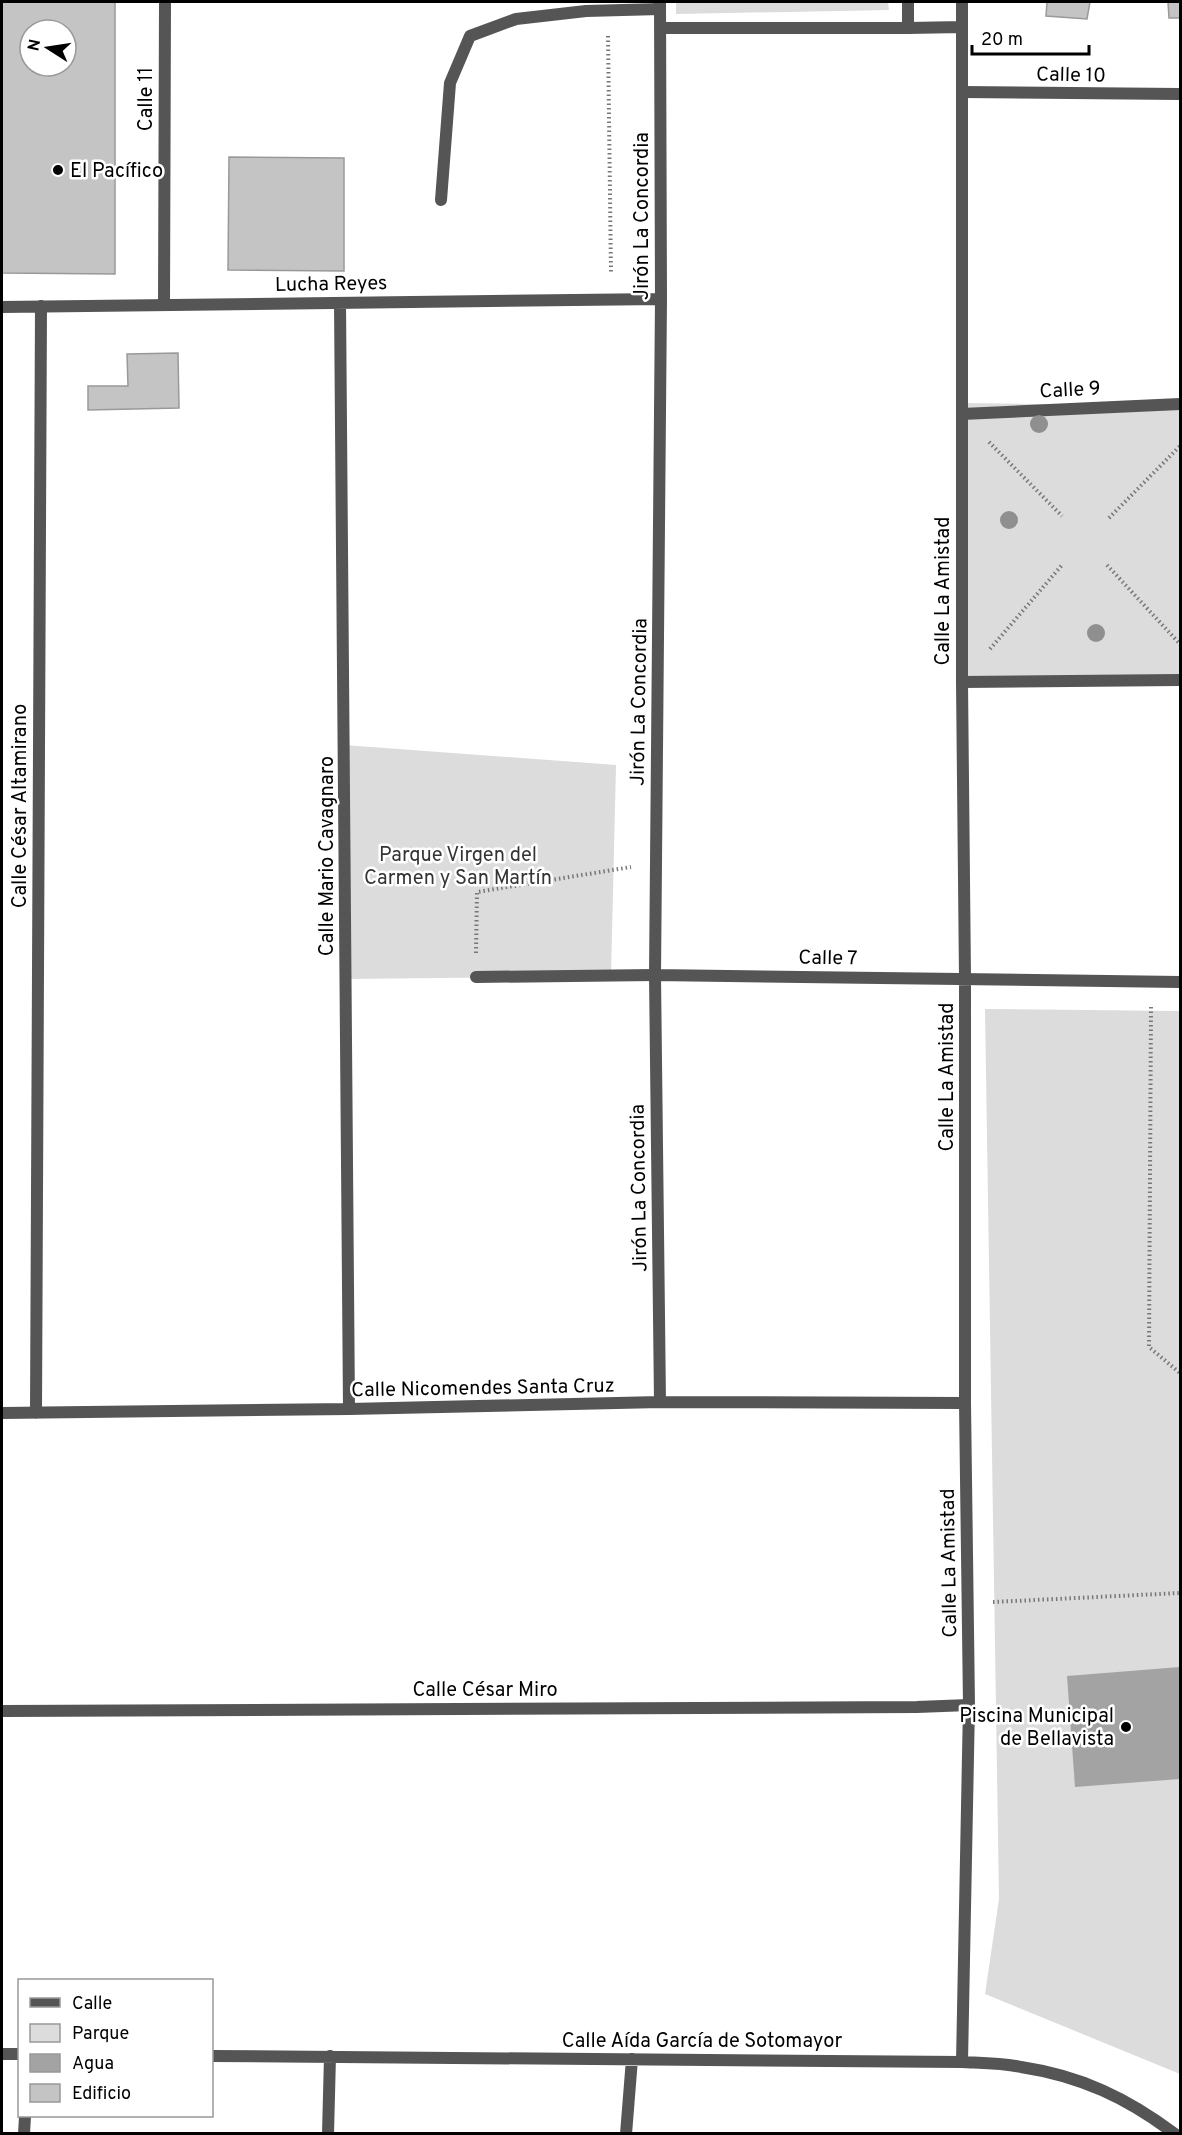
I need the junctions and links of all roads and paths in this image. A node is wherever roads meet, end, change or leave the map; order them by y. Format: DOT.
graph roads {
  1 [pos="165,2"];
  2 [pos="908,2"];
  3 [pos="962,2"];
  4 [pos="660,5"];
  5 [pos="607,10"];
  6 [pos="962,27"];
  7 [pos="660,28"];
  8 [pos="908,28"];
  9 [pos="962,92"];
  10 [pos="1180,94"];
  11 [pos="441,200"];
  12 [pos="612,299"];
  13 [pos="661,299"];
  14 [pos="340,303"];
  15 [pos="164,305"];
  16 [pos="41,306"];
  17 [pos="2,307"];
  18 [pos="1180,404"];
  19 [pos="962,414"];
  20 [pos="1180,446"];
  21 [pos="1062,516"];
  22 [pos="1109,518"];
  23 [pos="1062,565"];
  24 [pos="1107,565"];
  25 [pos="1180,644"];
  26 [pos="1180,680"];
  27 [pos="962,682"];
  28 [pos="656,863"];
  29 [pos="655,975"];
  30 [pos="476,977"];
  31 [pos="965,978"];
  32 [pos="1151,982"];
  33 [pos="1180,982"];
  34 [pos="1180,1373"];
  35 [pos="660,1402"];
  36 [pos="965,1403"];
  37 [pos="349,1409"];
  38 [pos="2,1413"];
  39 [pos="36,1413"];
  40 [pos="1180,1593"];
  41 [pos="968,1604"];
  42 [pos="969,1705"];
  43 [pos="2,1711"];
  44 [pos="2,2054"];
  45 [pos="18,2054"];
  46 [pos="213,2056"];
  47 [pos="330,2056"];
  48 [pos="632,2059"];
  49 [pos="962,2062"];
  50 [pos="25,2117"];
  51 [pos="24,2133"];
  52 [pos="328,2133"];
  53 [pos="626,2133"];
  54 [pos="1175,2133"];
  1 -- 15 [label="street, Calle 11"];
  2 -- 8 [label="street"];
  3 -- 6 [label="street, Calle La Amistad"];
  4 -- 5 [label="street"];
  4 -- 7 [label="street, Jirón La Concordia"];
  5 -- 11 [label="street"];
  5 -- 12 [label="path"];
  6 -- 8 [label="street"];
  6 -- 9 [label="street, Calle La Amistad"];
  7 -- 8 [label="street"];
  7 -- 13 [label="street, Jirón La Concordia"];
  9 -- 10 [label="street, Calle 10"];
  9 -- 19 [label="street, Calle La Amistad"];
  12 -- 13 [label="street, Lucha Reyes"];
  12 -- 14 [label="street, Lucha Reyes"];
  13 -- 28 [label="street, Jirón La Concordia"];
  14 -- 15 [label="street, Lucha Reyes"];
  14 -- 37 [label="street, Calle Mario Cavagnaro"];
  15 -- 16 [label="street, Lucha Reyes"];
  16 -- 17 [label="street, Lucha Reyes"];
  16 -- 39 [label="street, Calle César Altamirano"];
  18 -- 19 [label="street, Calle 9"];
  19 -- 21 [label="path"];
  19 -- 27 [label="street, Calle La Amistad"];
  20 -- 22 [label="path"];
  23 -- 27 [label="path"];
  24 -- 25 [label="path"];
  26 -- 27 [label="street"];
  27 -- 31 [label="street, Calle La Amistad"];
  28 -- 29 [label="street, Jirón La Concordia"];
  28 -- 30 [label="path"];
  29 -- 30 [label="street, Calle 7"];
  29 -- 31 [label="street, Calle 7"];
  29 -- 35 [label="street, Jirón La Concordia"];
  31 -- 32 [label="street, Calle 7"];
  31 -- 36 [label="street, Calle La Amistad"];
  32 -- 33 [label="street, Calle 7"];
  32 -- 34 [label="path"];
  35 -- 36 [label="street, Calle Nicomendes Santa Cruz"];
  35 -- 37 [label="street, Calle Nicomendes Santa Cruz"];
  36 -- 41 [label="street, Calle La Amistad"];
  37 -- 39 [label="street, Calle Nicomendes Santa Cruz"];
  38 -- 39 [label="street, Calle Nicomendes Santa Cruz"];
  40 -- 41 [label="path"];
  41 -- 42 [label="street, Calle La Amistad"];
  42 -- 43 [label="street, Calle César Miro"];
  42 -- 49 [label="street, Calle La Amistad"];
  44 -- 45 [label="street"];
  46 -- 47 [label="street, Calle Aída García de Sotomayor"];
  47 -- 48 [label="street, Calle Aída García de Sotomayor"];
  47 -- 52 [label="street"];
  48 -- 49 [label="street, Calle Aída García de Sotomayor"];
  48 -- 53 [label="street"];
  49 -- 54 [label="street, Calle Aída García de Sotomayor"];
  50 -- 51 [label="street"];
}
